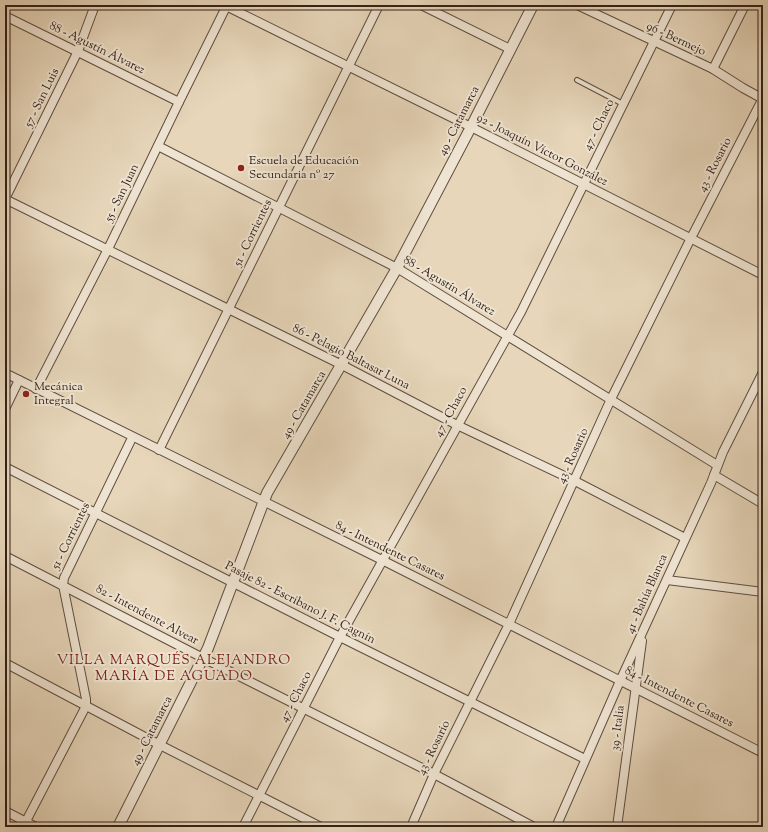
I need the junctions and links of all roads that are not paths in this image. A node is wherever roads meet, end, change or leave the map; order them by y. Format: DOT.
graph roads {
  1 [pos="95,5"];
  2 [pos="226,5"];
  3 [pos="379,5"];
  4 [pos="421,5"];
  5 [pos="533,5"];
  6 [pos="577,5"];
  7 [pos="672,5"];
  8 [pos="745,5"];
  9 [pos="5,16"];
  10 [pos="654,42"];
  11 [pos="510,49"];
  12 [pos="78,51"];
  13 [pos="348,66"];
  14 [pos="713,69"];
  15 [pos="577,80"];
  16 [pos="763,99"];
  17 [pos="179,102"];
  18 [pos="623,104"];
  19 [pos="471,127"];
  20 [pos="158,146"];
  21 [pos="583,184"];
  22 [pos="5,199"];
  23 [pos="279,207"];
  24 [pos="692,238"];
  25 [pos="108,249"];
  26 [pos="397,268"];
  27 [pos="763,275"];
  28 [pos="228,310"];
  29 [pos="508,336"];
  30 [pos="342,365"];
  31 [pos="763,372"];
  32 [pos="5,373"];
  33 [pos="19,380"];
  34 [pos="36,389"];
  35 [pos="611,399"];
  36 [pos="5,408"];
  37 [pos="457,425"];
  38 [pos="132,438"];
  39 [pos="159,450"];
  40 [pos="717,465"];
  41 [pos="5,467"];
  42 [pos="714,475"];
  43 [pos="575,481"];
  44 [pos="263,502"];
  45 [pos="763,504"];
  46 [pos="95,513"];
  47 [pos="685,538"];
  48 [pos="5,556"];
  49 [pos="382,560"];
  50 [pos="667,580"];
  51 [pos="233,582"];
  52 [pos="63,585"];
  53 [pos="763,592"];
  54 [pos="509,624"];
  55 [pos="643,633"];
  56 [pos="340,637"];
  57 [pos="203,658"];
  58 [pos="5,663"];
  59 [pos="620,681"];
  60 [pos="635,688"];
  61 [pos="470,702"];
  62 [pos="86,706"];
  63 [pos="304,708"];
  64 [pos="160,745"];
  65 [pos="763,753"];
  66 [pos="585,759"];
  67 [pos="434,774"];
  68 [pos="259,796"];
  69 [pos="5,811"];
  70 [pos="25,824"];
  71 [pos="36,827"];
  72 [pos="118,827"];
  73 [pos="243,827"];
  74 [pos="321,827"];
  75 [pos="411,827"];
  76 [pos="534,827"];
  77 [pos="556,827"];
  78 [pos="617,827"];
  1 -- 12 [label="street, 57 - San Luis"];
  2 -- 13 [label="street, 92 - Joaquín Víctor González"];
  2 -- 17 [label="street, 55 - San Juan"];
  3 -- 13 [label="street, 51 - Corrientes"];
  4 -- 11 [label="street"];
  5 -- 11 [label="street, 49 - Catamarca"];
  6 -- 10 [label="street, 96 - Bermejo"];
  7 -- 10 [label="street, 47 - Chaco"];
  8 -- 14 [label="street"];
  9 -- 12 [label="street, 88 - Agustín Álvarez"];
  10 -- 14 [label="street, 96 - Bermejo"];
  10 -- 18 [label="street, 47 - Chaco"];
  11 -- 19 [label="street, 49 - Catamarca"];
  12 -- 17 [label="street, 88 - Agustín Álvarez"];
  12 -- 22 [label="street, 57 - San Luis"];
  13 -- 19 [label="street, 92 - Joaquín Víctor González"];
  13 -- 23 [label="street, 51 - Corrientes"];
  14 -- 16 [label="street, 96 - Bermejo"];
  15 -- 18 [label="lane"];
  16 -- 24 [label="street, 43 - Rosario"];
  17 -- 20 [label="street, 55 - San Juan"];
  18 -- 21 [label="street, 47 - Chaco"];
  19 -- 21 [label="street, 92 - Joaquín Víctor González"];
  19 -- 26 [label="street, 49 - Catamarca"];
  20 -- 23 [label="street, 88 - Agustín Álvarez"];
  20 -- 25 [label="street, 55 - San Juan"];
  21 -- 24 [label="street, 92 - Joaquín Víctor González"];
  21 -- 29 [label="street, 47 - Chaco"];
  22 -- 25 [label="street, 86 - Pelagio Baltasar Luna"];
  23 -- 26 [label="street, 88 - Agustín Álvarez"];
  23 -- 28 [label="street, 51 - Corrientes"];
  24 -- 27 [label="street, 92 - Joaquín Víctor González"];
  24 -- 35 [label="street, 43 - Rosario"];
  25 -- 28 [label="street, 86 - Pelagio Baltasar Luna"];
  25 -- 34 [label="street, 55 - San Juan"];
  26 -- 29 [label="street, 88 - Agustín Álvarez"];
  26 -- 30 [label="street, 49 - Catamarca"];
  28 -- 30 [label="street, 86 - Pelagio Baltasar Luna"];
  28 -- 39 [label="street, 51 - Corrientes"];
  29 -- 35 [label="street, 88 - Agustín Álvarez"];
  29 -- 37 [label="street, 47 - Chaco"];
  30 -- 37 [label="street, 86 - Pelagio Baltasar Luna"];
  30 -- 44 [label="street, 49 - Catamarca"];
  31 -- 40 [label="street, 41 - Bahía Blanca"];
  32 -- 33 [label="street, 84 - Intendente Casares"];
  33 -- 34 [label="street, 84 - Intendente Casares"];
  33 -- 36 [label="street"];
  34 -- 38 [label="street, 84 - Intendente Casares"];
  35 -- 40 [label="street, 88 - Agustín Álvarez"];
  35 -- 43 [label="street, 43 - Rosario"];
  37 -- 43 [label="street, 86 - Pelagio Baltasar Luna"];
  37 -- 49 [label="street, 47 - Chaco"];
  38 -- 39 [label="street, 84 - Intendente Casares"];
  38 -- 46 [label="street, 51 - Corrientes"];
  39 -- 44 [label="street, 84 - Intendente Casares"];
  40 -- 42 [label="street, 41 - Bahía Blanca"];
  41 -- 46 [label="street, Pasaje 82 - Escribano J. F. Cagnín"];
  42 -- 45 [label="street"];
  42 -- 47 [label="street, 41 - Bahía Blanca"];
  43 -- 47 [label="street, 86 - Pelagio Baltasar Luna"];
  43 -- 54 [label="street, 43 - Rosario"];
  44 -- 49 [label="street, 84 - Intendente Casares"];
  44 -- 51 [label="street, 49 - Catamarca"];
  46 -- 51 [label="street, Pasaje 82 - Escribano J. F. Cagnín"];
  46 -- 52 [label="street, 51 - Corrientes"];
  47 -- 50 [label="street, 41 - Bahía Blanca"];
  48 -- 52 [label="street, 82 - Intendente Alvear"];
  49 -- 54 [label="street, 84 - Intendente Casares"];
  49 -- 56 [label="street, 47 - Chaco"];
  50 -- 53 [label="street"];
  50 -- 55 [label="street, 41 - Bahía Blanca"];
  51 -- 56 [label="street, Pasaje 82 - Escribano J. F. Cagnín"];
  51 -- 57 [label="street, 49 - Catamarca"];
  52 -- 57 [label="street, 82 - Intendente Alvear"];
  52 -- 62 [label="street, 51 - Corrientes"];
  54 -- 59 [label="street, 84 - Intendente Casares"];
  54 -- 61 [label="street, 43 - Rosario"];
  55 -- 59 [label="street, 41 - Bahía Blanca"];
  55 -- 60 [label="street, 39 - Italia"];
  56 -- 61 [label="street, Pasaje 82 - Escribano J. F. Cagnín"];
  56 -- 63 [label="street, 47 - Chaco"];
  57 -- 63 [label="street, 82 - Intendente Alvear"];
  57 -- 64 [label="street, 49 - Catamarca"];
  58 -- 62 [label="street"];
  59 -- 60 [label="street, 84 - Intendente Casares"];
  59 -- 66 [label="street, 41 - Bahía Blanca"];
  60 -- 65 [label="street, 84 - Intendente Casares"];
  60 -- 78 [label="street, 39 - Italia"];
  61 -- 66 [label="street, Pasaje 82 - Escribano J. F. Cagnín"];
  61 -- 67 [label="street, 43 - Rosario"];
  62 -- 64 [label="street"];
  62 -- 70 [label="street"];
  63 -- 67 [label="street, 82 - Intendente Alvear"];
  63 -- 68 [label="street, 47 - Chaco"];
  64 -- 68 [label="street"];
  64 -- 72 [label="street, 49 - Catamarca"];
  66 -- 77 [label="street, 41 - Bahía Blanca"];
  67 -- 75 [label="street, 43 - Rosario"];
  67 -- 76 [label="street, 82 - Intendente Alvear"];
  68 -- 73 [label="street, 47 - Chaco"];
  68 -- 74 [label="street"];
  69 -- 70 [label="street"];
  70 -- 71 [label="street"];
}
